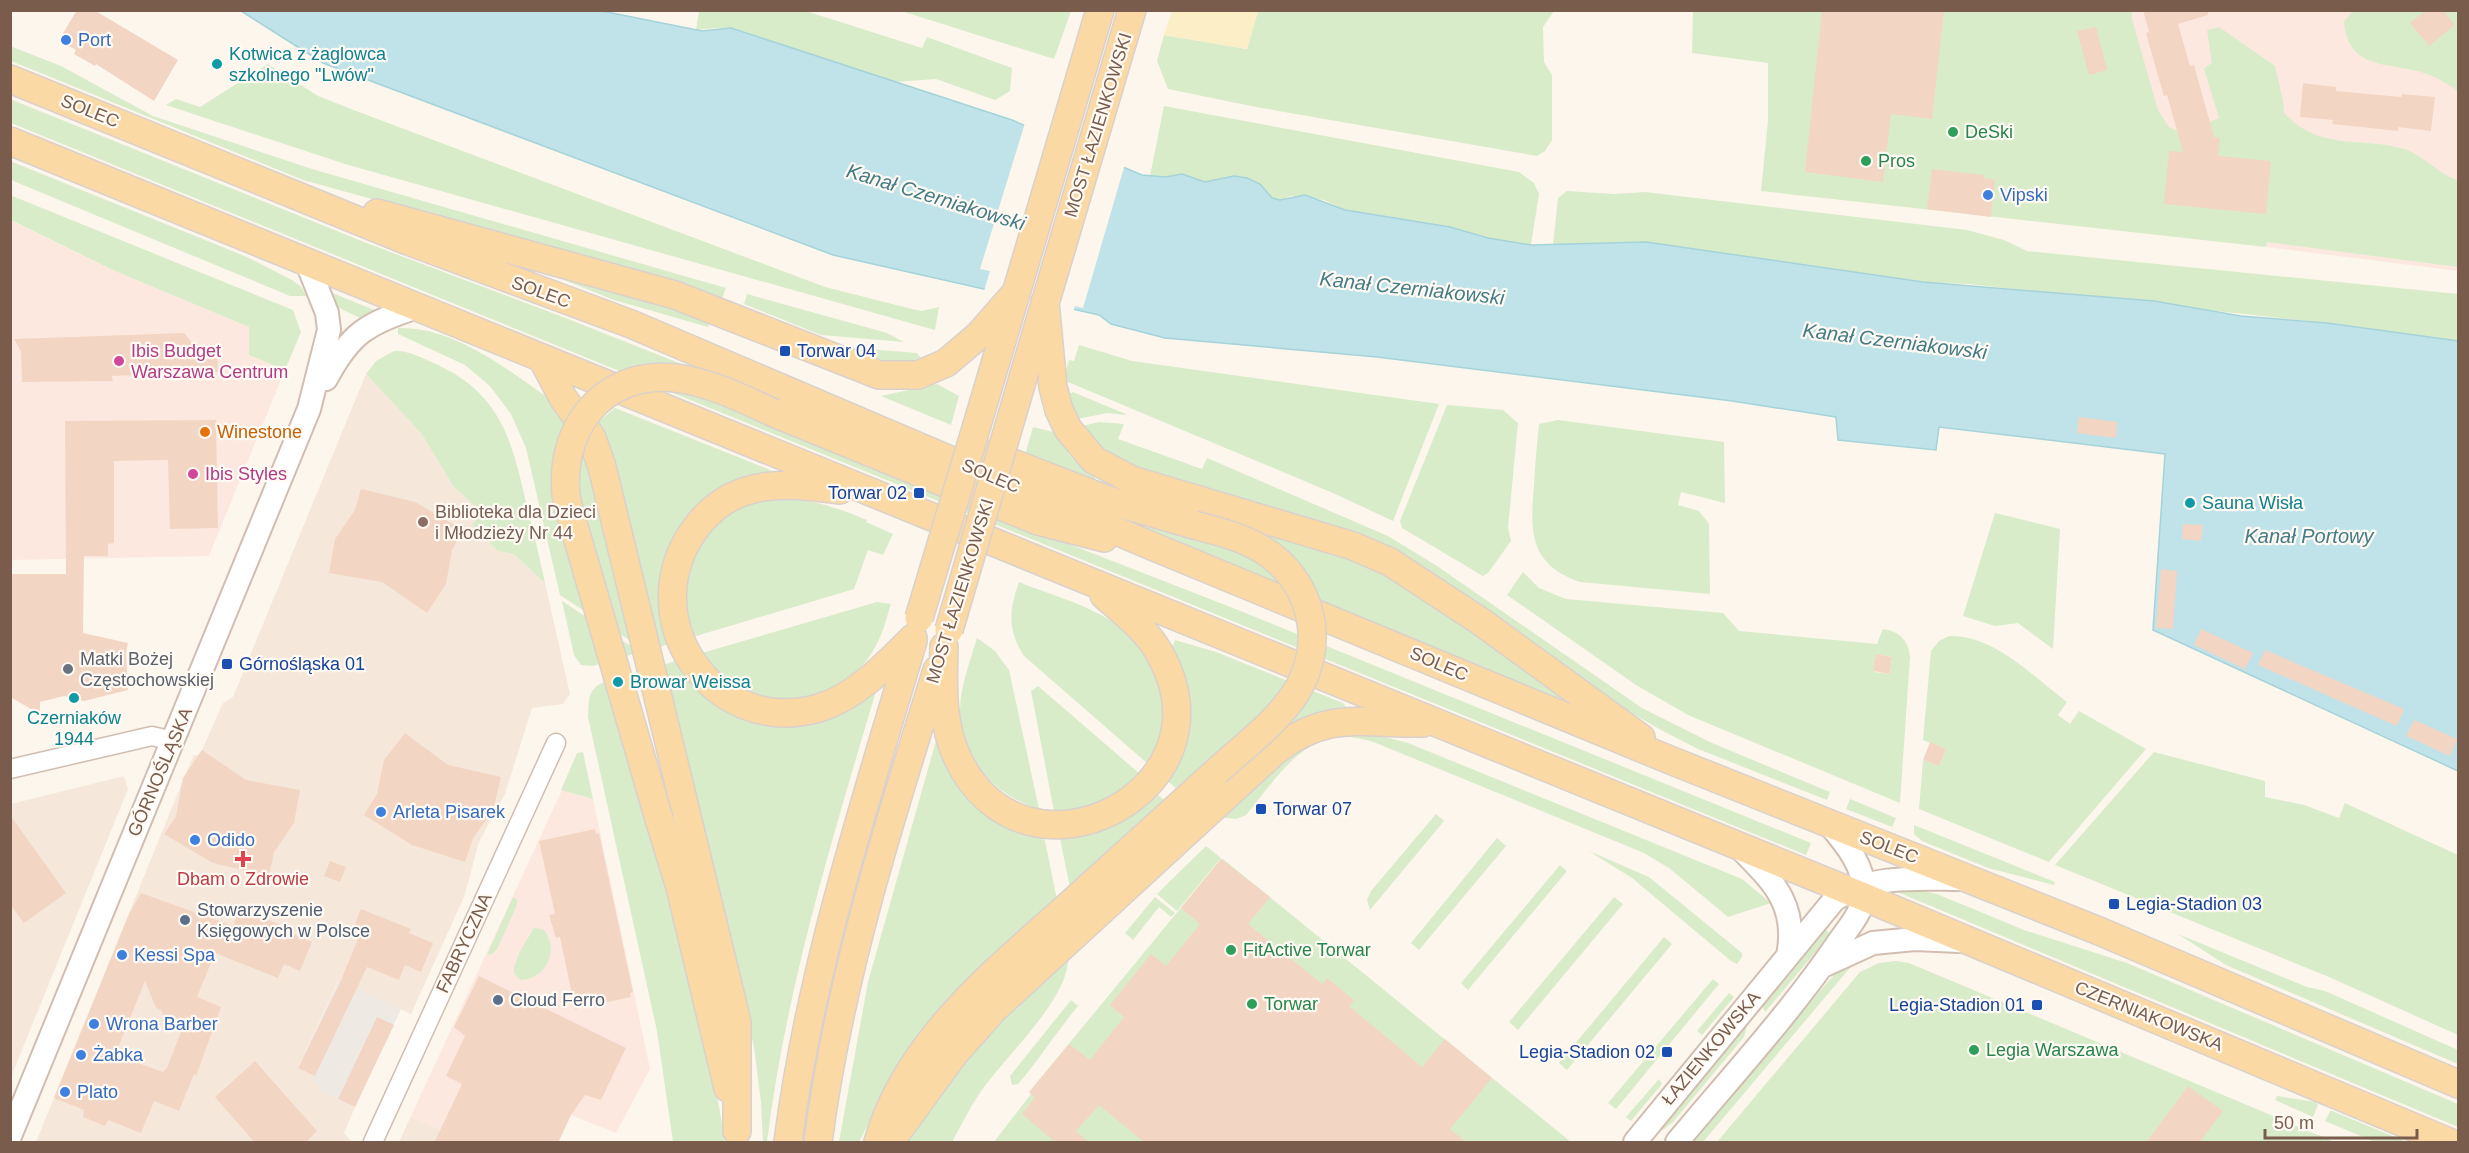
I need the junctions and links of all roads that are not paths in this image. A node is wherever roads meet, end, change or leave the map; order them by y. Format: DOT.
graph roads {
  1 [pos="1100,10"];
  2 [pos="1132,10"];
  3 [pos="10,79"];
  4 [pos="10,141"];
  5 [pos="203,157"];
  6 [pos="307,263"];
  7 [pos="1014,295"];
  8 [pos="1045,302"];
  9 [pos="417,308"];
  10 [pos="542,358"];
  11 [pos="309,409"];
  12 [pos="917,444"];
  13 [pos="876,495"];
  14 [pos="1147,543"];
  15 [pos="1090,582"];
  16 [pos="916,628"];
  17 [pos="947,639"];
  18 [pos="1438,723"];
  19 [pos="173,741"];
  20 [pos="556,743"];
  21 [pos="1671,760"];
  22 [pos="10,769"];
  23 [pos="1829,824"];
  24 [pos="1739,847"];
  25 [pos="1969,879"];
  26 [pos="1858,891"];
  27 [pos="1969,942"];
  28 [pos="1788,956"];
  29 [pos="1825,965"];
  30 [pos="1020,966"];
  31 [pos="2458,1084"];
  32 [pos="10,1136"];
  33 [pos="737,1137"];
  34 [pos="373,1143"];
  35 [pos="788,1143"];
  36 [pos="818,1143"];
  37 [pos="878,1143"];
  38 [pos="890,1143"];
  39 [pos="1635,1143"];
  40 [pos="1677,1143"];
  41 [pos="2449,1143"];
  1 -- 7 [label="main road, MOST ŁAZIENKOWSKI"];
  2 -- 8 [label="main road, MOST ŁAZIENKOWSKI"];
  3 -- 5 [label="main road, SOLEC"];
  4 -- 6 [label="main road"];
  5 -- 7 [label="main road"];
  5 -- 12 [label="main road, SOLEC"];
  6 -- 9 [label="main road"];
  6 -- 11 [label="street, GÓRNOŚLĄSKA"];
  7 -- 16 [label="main road, MOST ŁAZIENKOWSKI, bridge"];
  8 -- 17 [label="main road, MOST ŁAZIENKOWSKI, bridge"];
  8 -- 21 [label="main road"];
  9 -- 10 [label="main road"];
  9 -- 11 [label="street, GÓRNOŚLĄSKA"];
  10 -- 13 [label="main road"];
  10 -- 33 [label="main road"];
  11 -- 19 [label="street, GÓRNOŚLĄSKA"];
  12 -- 14 [label="main road, SOLEC"];
  12 -- 30 [label="main road, bridge"];
  13 -- 15 [label="main road"];
  13 -- 16 [label="main road"];
  14 -- 21 [label="main road, SOLEC"];
  14 -- 33 [label="main road, bridge"];
  15 -- 17 [label="main road"];
  15 -- 18 [label="main road"];
  16 -- 35 [label="main road, MOST ŁAZIENKOWSKI"];
  17 -- 36 [label="main road, MOST ŁAZIENKOWSKI"];
  18 -- 24 [label="main road"];
  18 -- 30 [label="main road"];
  19 -- 22 [label="street"];
  19 -- 32 [label="street, GÓRNOŚLĄSKA"];
  20 -- 34 [label="street, FABRYCZNA"];
  21 -- 23 [label="main road, SOLEC"];
  23 -- 25 [label="main road, SOLEC"];
  23 -- 26 [label="street"];
  24 -- 26 [label="main road"];
  24 -- 28 [label="street"];
  25 -- 26 [label="street"];
  25 -- 31 [label="main road"];
  26 -- 27 [label="main road, CZERNIAKOWSKA"];
  26 -- 28 [label="street, ŁAZIENKOWSKA"];
  26 -- 29 [label="street, ŁAZIENKOWSKA"];
  27 -- 29 [label="street, ŁAZIENKOWSKA"];
  27 -- 41 [label="main road, CZERNIAKOWSKA"];
  28 -- 39 [label="street, ŁAZIENKOWSKA"];
  29 -- 40 [label="street, ŁAZIENKOWSKA"];
  30 -- 37 [label="main road"];
  30 -- 38 [label="main road"];
}
